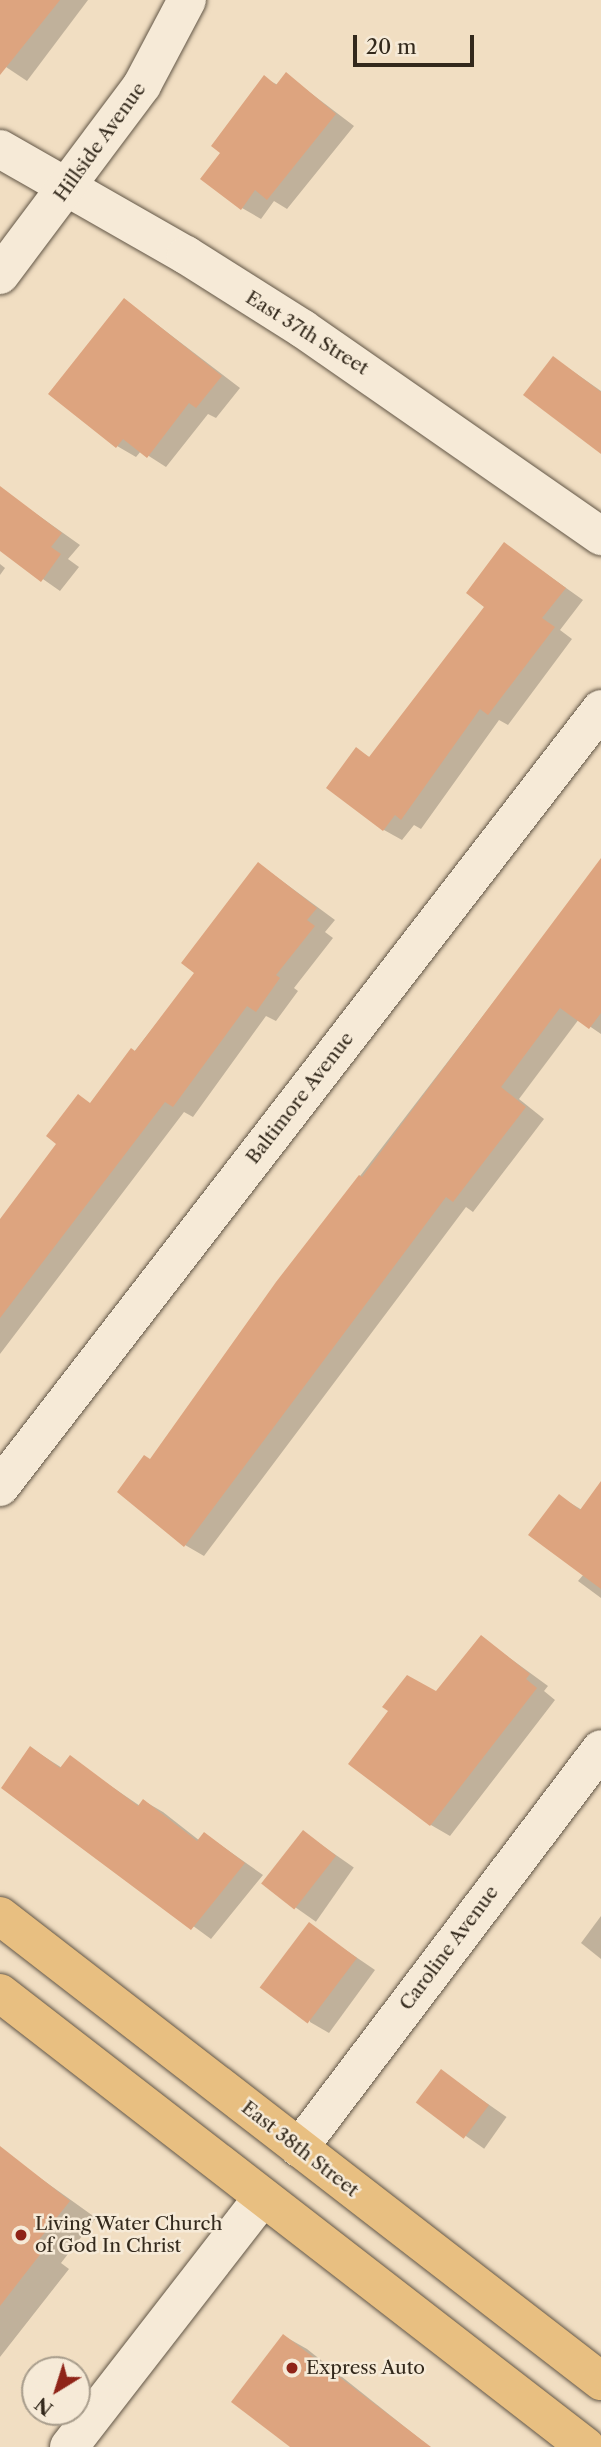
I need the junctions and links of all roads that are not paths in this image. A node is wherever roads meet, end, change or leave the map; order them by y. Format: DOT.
graph roads {
  1 [pos="187,0"];
  2 [pos="0,149"];
  3 [pos="68,188"];
  4 [pos="0,275"];
  5 [pos="601,536"];
  6 [pos="601,709"];
  7 [pos="0,1487"];
  8 [pos="601,1749"];
  9 [pos="0,1916"];
  10 [pos="0,1993"];
  11 [pos="299,2148"];
  12 [pos="262,2198"];
  13 [pos="601,2381"];
  14 [pos="69,2447"];
  15 [pos="586,2447"];
  1 -- 3 [label="street, Hillside Avenue"];
  2 -- 3 [label="street, East 37th Street"];
  3 -- 4 [label="street, Hillside Avenue"];
  3 -- 5 [label="street, East 37th Street"];
  6 -- 7 [label="street, Baltimore Avenue"];
  8 -- 11 [label="street, Caroline Avenue"];
  9 -- 11 [label="main road, East 38th Street"];
  10 -- 12 [label="main road"];
  11 -- 13 [label="main road, East 38th Street"];
  12 -- 14 [label="street"];
  12 -- 15 [label="main road"];
}
